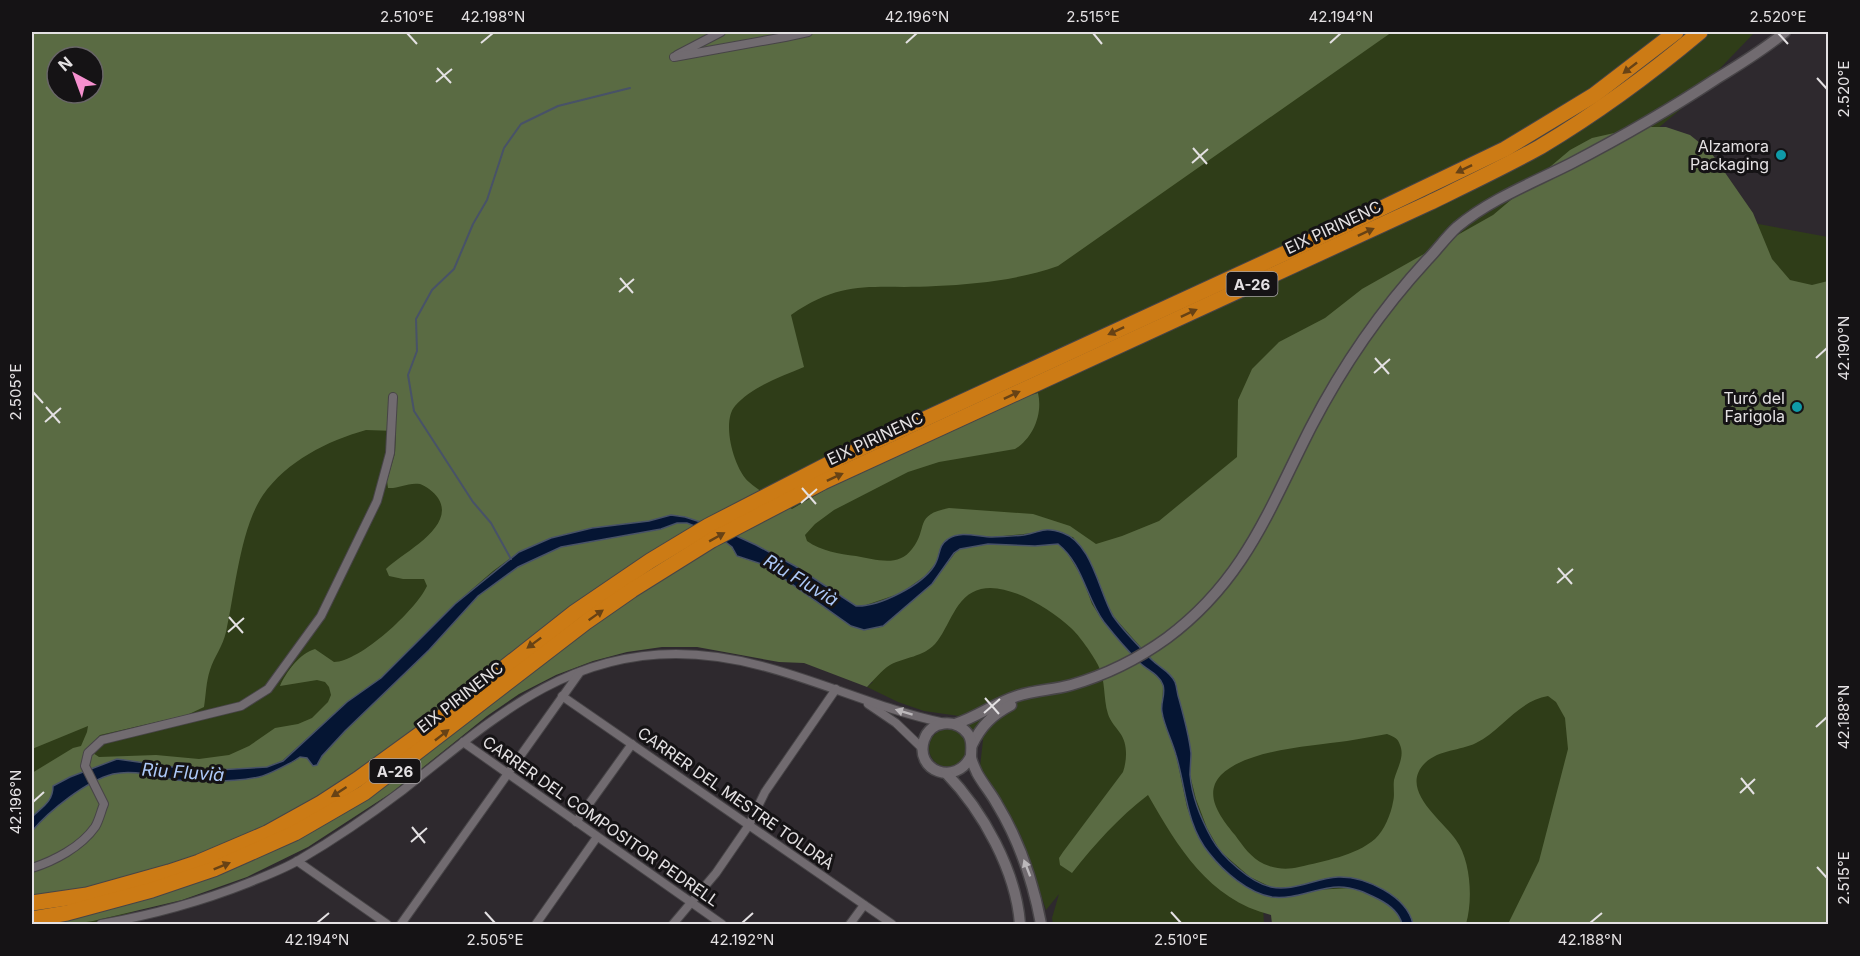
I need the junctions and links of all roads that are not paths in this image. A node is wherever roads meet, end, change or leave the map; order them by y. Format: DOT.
graph roads {
  1 [pos="721,32"];
  2 [pos="808,32"];
  3 [pos="1676,32"];
  4 [pos="1700,32"];
  5 [pos="1785,32"];
  6 [pos="393,397"];
  7 [pos="580,672"];
  8 [pos="836,689"];
  9 [pos="1046,691"];
  10 [pos="562,696"];
  11 [pos="863,700"];
  12 [pos="950,724"];
  13 [pos="463,742"];
  14 [pos="632,744"];
  15 [pos="972,745"];
  16 [pos="922,748"];
  17 [pos="971,756"];
  18 [pos="508,773"];
  19 [pos="946,773"];
  20 [pos="576,822"];
  21 [pos="749,825"];
  22 [pos="597,837"];
  23 [pos="297,861"];
  24 [pos="32,868"];
  25 [pos="86,901"];
  26 [pos="32,903"];
  27 [pos="691,903"];
  28 [pos="864,905"];
  29 [pos="32,919"];
  30 [pos="101,924"];
  31 [pos="387,924"];
  32 [pos="401,924"];
  33 [pos="536,924"];
  34 [pos="673,924"];
  35 [pos="722,924"];
  36 [pos="850,924"];
  37 [pos="892,924"];
  38 [pos="1020,924"];
  39 [pos="1041,924"];
  1 -- 2 [label="street"];
  3 -- 25 [label="highway, EIX PIRINENC / A-26, one-way"];
  25 -- 4 [label="highway, EIX PIRINENC / A-26, one-way"];
  5 -- 9 [label="street"];
  6 -- 24 [label="street"];
  7 -- 8 [label="street"];
  7 -- 10 [label="street"];
  7 -- 13 [label="street"];
  8 -- 11 [label="street"];
  8 -- 21 [label="street"];
  9 -- 12 [label="street"];
  9 -- 15 [label="street"];
  10 -- 14 [label="street, CARRER DEL MESTRE TOLDRÀ"];
  10 -- 18 [label="street"];
  12 -- 11 [label="street, one-way"];
  11 -- 16 [label="street"];
  12 -- 15 [label="street"];
  12 -- 16 [label="street"];
  13 -- 18 [label="street, CARRER DEL COMPOSITOR PEDRELL"];
  13 -- 23 [label="street"];
  14 -- 20 [label="street"];
  14 -- 21 [label="street, CARRER DEL MESTRE TOLDRÀ"];
  15 -- 17 [label="street"];
  16 -- 19 [label="street"];
  17 -- 19 [label="street"];
  39 -- 17 [label="street, one-way"];
  18 -- 20 [label="street, CARRER DEL COMPOSITOR PEDRELL"];
  18 -- 32 [label="street"];
  19 -- 38 [label="street"];
  20 -- 22 [label="street, CARRER DEL COMPOSITOR PEDRELL"];
  21 -- 27 [label="street"];
  21 -- 28 [label="street, CARRER DEL MESTRE TOLDRÀ"];
  22 -- 27 [label="street, CARRER DEL COMPOSITOR PEDRELL"];
  22 -- 33 [label="street"];
  23 -- 30 [label="street"];
  23 -- 31 [label="street"];
  25 -- 26 [label="highway"];
  25 -- 29 [label="highway"];
  27 -- 34 [label="street"];
  27 -- 35 [label="street, CARRER DEL COMPOSITOR PEDRELL"];
  28 -- 36 [label="street"];
  28 -- 37 [label="street, CARRER DEL MESTRE TOLDRÀ"];
}
